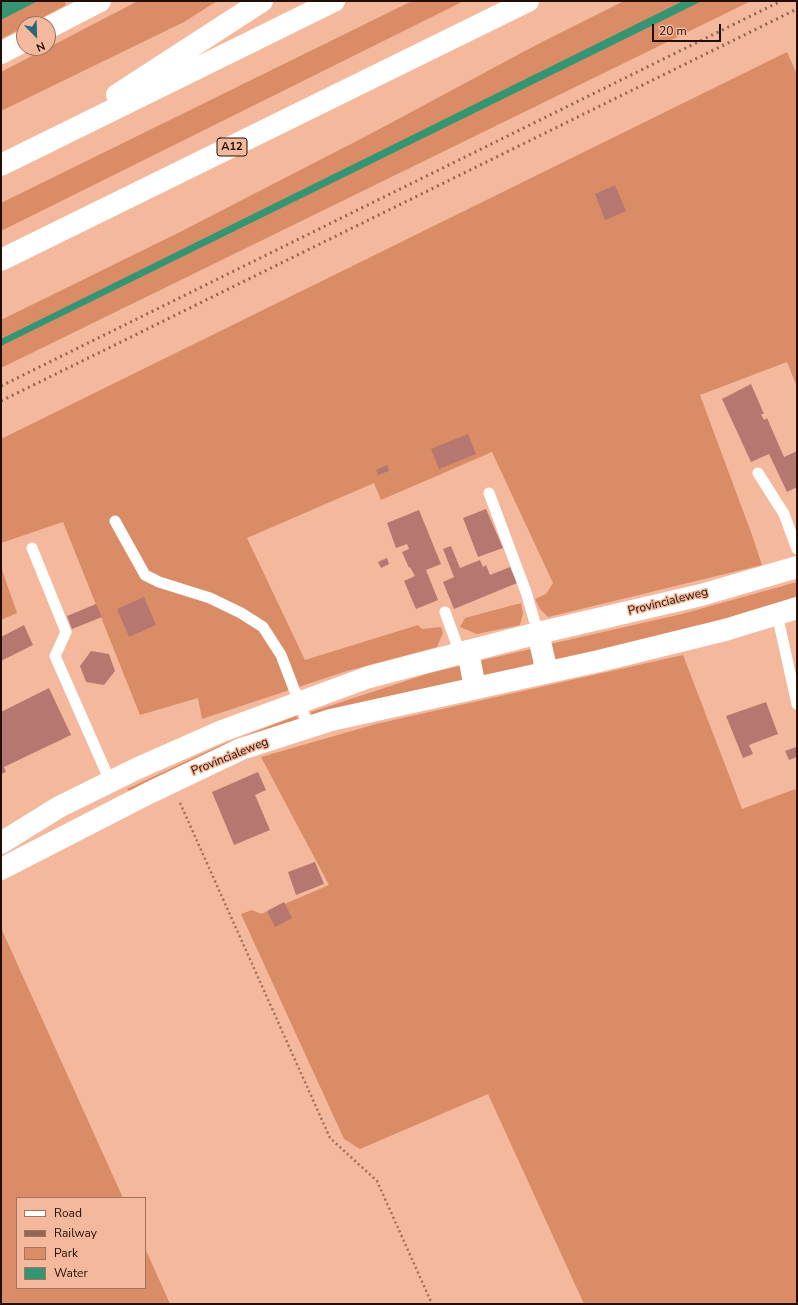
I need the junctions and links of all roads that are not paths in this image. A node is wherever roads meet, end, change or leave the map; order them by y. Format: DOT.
graph roads {
  1 [pos="100,1"];
  2 [pos="262,1"];
  3 [pos="334,1"];
  4 [pos="528,1"];
  5 [pos="56,24"];
  6 [pos="16,44"];
  7 [pos="1,52"];
  8 [pos="30,151"];
  9 [pos="1,165"];
  10 [pos="1,260"];
  11 [pos="758,473"];
  12 [pos="489,493"];
  13 [pos="115,521"];
  14 [pos="32,548"];
  15 [pos="797,549"];
  16 [pos="797,567"];
  17 [pos="445,612"];
  18 [pos="787,612"];
  19 [pos="538,633"];
  20 [pos="464,652"];
  21 [pos="547,672"];
  22 [pos="475,688"];
  23 [pos="300,701"];
  24 [pos="797,704"];
  25 [pos="309,728"];
  26 [pos="110,781"];
  27 [pos="59,807"];
  28 [pos="1,827"];
  29 [pos="1,843"];
  30 [pos="1,869"];
  1 -- 5 [label="main road"];
  2 -- 8 [label="main road"];
  3 -- 8 [label="main road"];
  4 -- 10 [label="main road, A12"];
  6 -- 7 [label="main road"];
  8 -- 9 [label="main road"];
  11 -- 15 [label="lane"];
  12 -- 19 [label="lane"];
  13 -- 23 [label="lane"];
  14 -- 26 [label="lane"];
  16 -- 19 [label="main road, Provincialeweg"];
  17 -- 20 [label="lane"];
  18 -- 21 [label="main road, Provincialeweg"];
  18 -- 24 [label="lane"];
  19 -- 20 [label="main road, Provincialeweg"];
  19 -- 21 [label="main road"];
  20 -- 22 [label="main road"];
  20 -- 23 [label="main road, Provincialeweg"];
  21 -- 22 [label="main road, Provincialeweg"];
  22 -- 25 [label="main road, Provincialeweg"];
  23 -- 25 [label="lane"];
  23 -- 26 [label="main road, Provincialeweg"];
  25 -- 30 [label="main road, Provincialeweg"];
  26 -- 27 [label="main road, Provincialeweg"];
  27 -- 28 [label="main road, Provincialeweg"];
  27 -- 29 [label="main road, Provincialeweg"];
}
